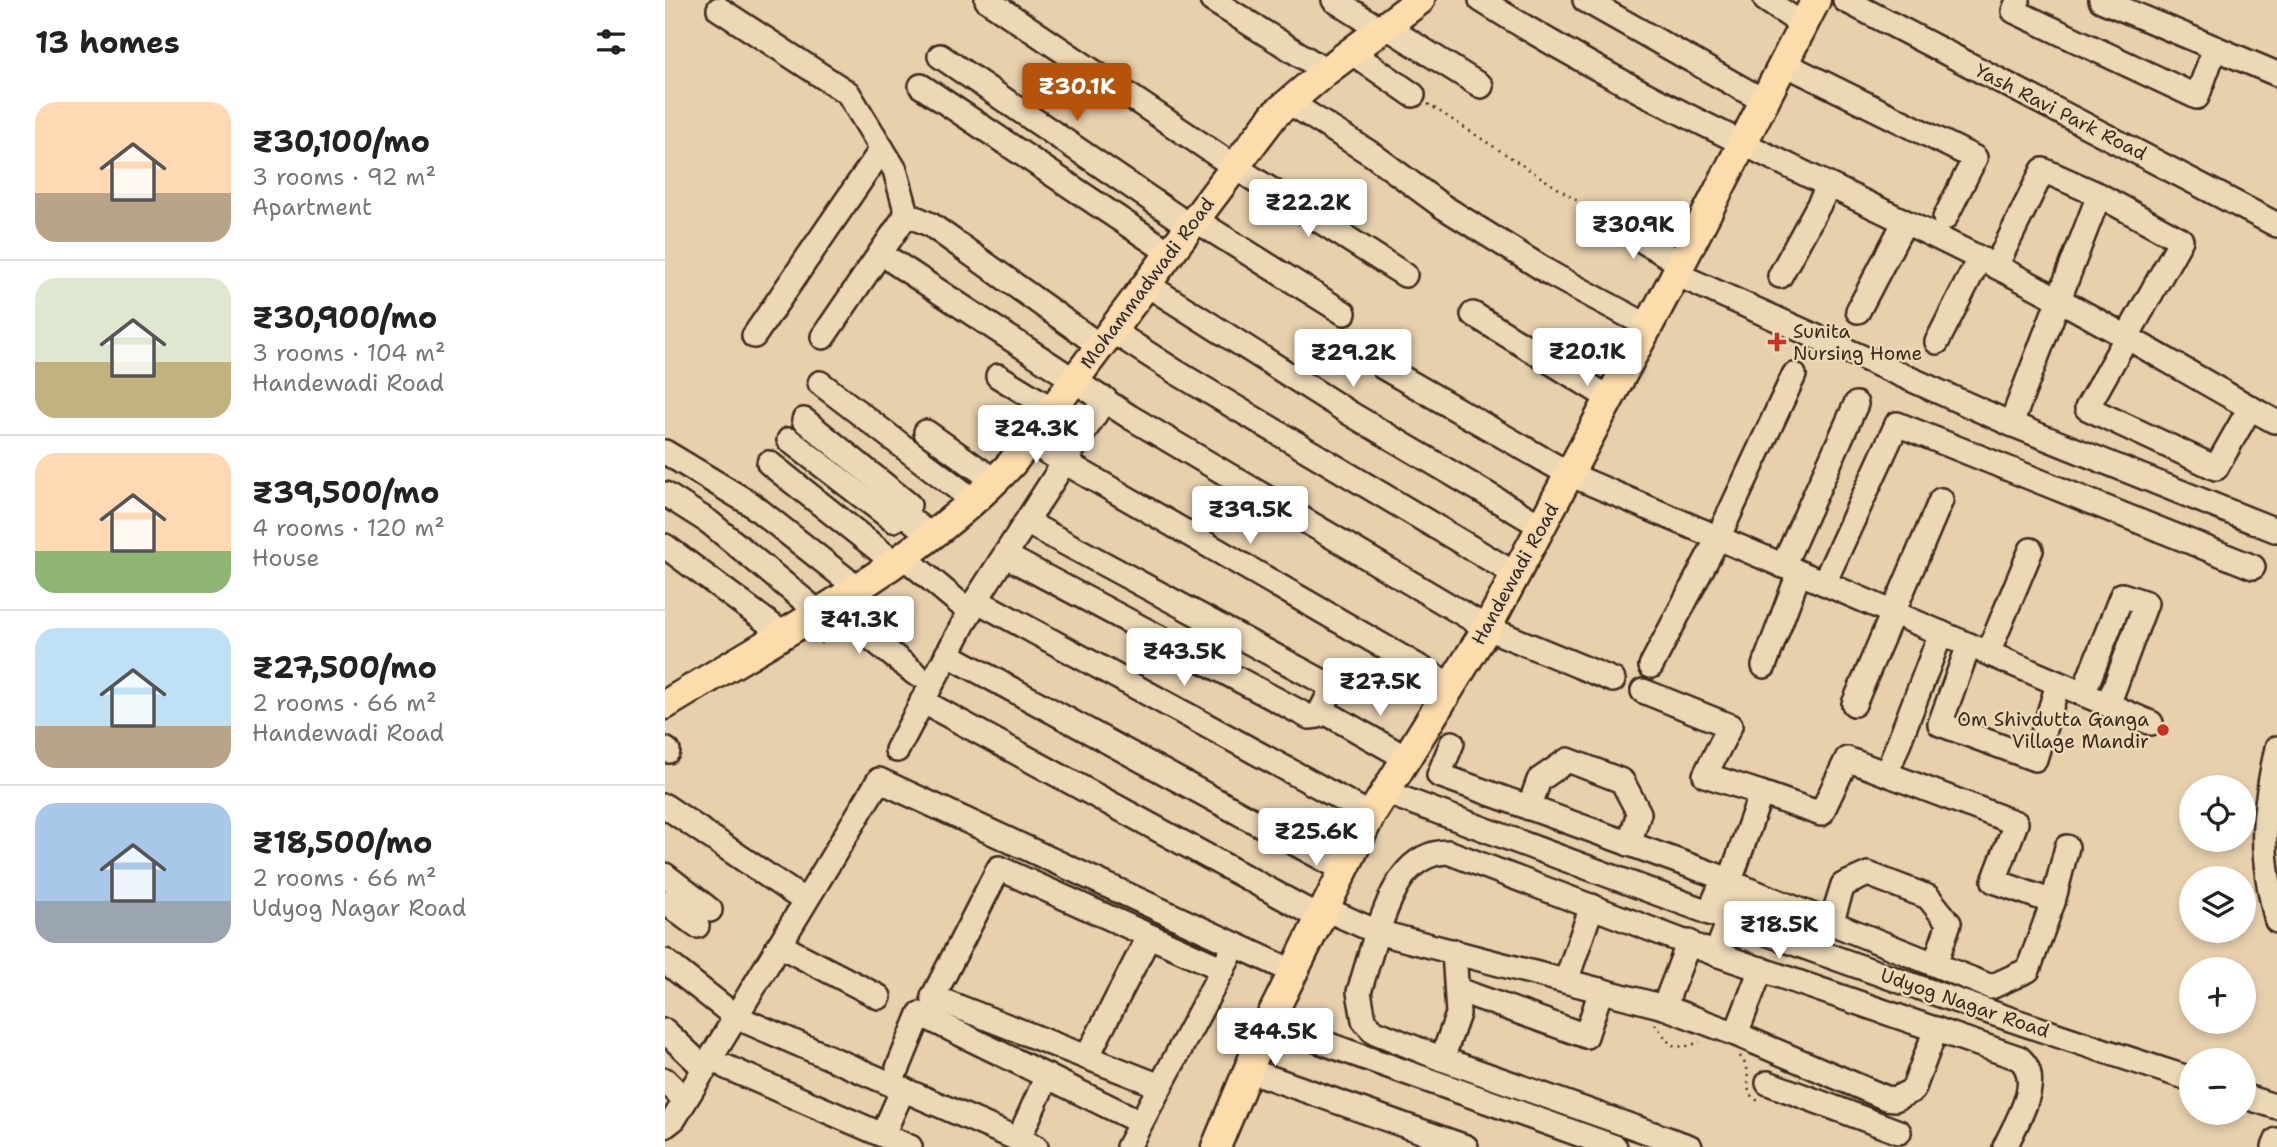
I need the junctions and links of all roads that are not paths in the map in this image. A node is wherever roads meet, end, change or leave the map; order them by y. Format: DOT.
graph roads {
  1 [pos="987,0"];
  2 [pos="1212,0"];
  3 [pos="1334,0"];
  4 [pos="1420,0"];
  5 [pos="1481,0"];
  6 [pos="1585,0"];
  7 [pos="1766,0"];
  8 [pos="1816,0"];
  9 [pos="1845,0"];
  10 [pos="2018,0"];
  11 [pos="2101,0"];
  12 [pos="719,9"];
  13 [pos="1803,25"];
  14 [pos="1383,27"];
  15 [pos="2215,48"];
  16 [pos="1351,52"];
  17 [pos="940,56"];
  18 [pos="1783,63"];
  19 [pos="1326,71"];
  20 [pos="2277,74"];
  21 [pos="921,86"];
  22 [pos="1481,86"];
  23 [pos="1413,95"];
  24 [pos="1764,101"];
  25 [pos="1289,102"];
  26 [pos="1742,144"];
  27 [pos="882,149"];
  28 [pos="1235,167"];
  29 [pos="1829,186"];
  30 [pos="2099,195"];
  31 [pos="907,214"];
  32 [pos="1945,218"];
  33 [pos="1608,220"];
  34 [pos="1192,223"];
  35 [pos="1904,223"];
  36 [pos="2277,225"];
  37 [pos="1170,253"];
  38 [pos="894,262"];
  39 [pos="1987,262"];
  40 [pos="1678,269"];
  41 [pos="1405,275"];
  42 [pos="1780,276"];
  43 [pos="1146,284"];
  44 [pos="2058,300"];
  45 [pos="1858,311"];
  46 [pos="1344,313"];
  47 [pos="1473,314"];
  48 [pos="1648,326"];
  49 [pos="754,336"];
  50 [pos="823,337"];
  51 [pos="1106,338"];
  52 [pos="2126,339"];
  53 [pos="1937,342"];
  54 [pos="1383,367"];
  55 [pos="1794,374"];
  56 [pos="998,376"];
  57 [pos="1075,378"];
  58 [pos="820,383"];
  59 [pos="1609,398"];
  60 [pos="1105,399"];
  61 [pos="1856,404"];
  62 [pos="2250,408"];
  63 [pos="1052,409"];
  64 [pos="804,421"];
  65 [pos="2274,421"];
  66 [pos="2011,424"];
  67 [pos="926,432"];
  68 [pos="789,440"];
  69 [pos="1028,441"];
  70 [pos="665,452"];
  71 [pos="1063,462"];
  72 [pos="769,463"];
  73 [pos="1569,474"];
  74 [pos="995,481"];
  75 [pos="665,494"];
  76 [pos="1941,500"];
  77 [pos="974,501"];
  78 [pos="904,514"];
  79 [pos="1028,523"];
  80 [pos="1541,526"];
  81 [pos="2275,530"];
  82 [pos="931,536"];
  83 [pos="1718,538"];
  84 [pos="2031,550"];
  85 [pos="1006,556"];
  86 [pos="669,557"];
  87 [pos="899,560"];
  88 [pos="2253,567"];
  89 [pos="1791,569"];
  90 [pos="1515,575"];
  91 [pos="1824,583"];
  92 [pos="856,587"];
  93 [pos="973,606"];
  94 [pos="823,607"];
  95 [pos="1892,612"];
  96 [pos="1487,628"];
  97 [pos="782,633"];
  98 [pos="1941,634"];
  99 [pos="1978,649"];
  100 [pos="947,654"];
  101 [pos="1651,666"];
  102 [pos="1764,666"];
  103 [pos="916,674"];
  104 [pos="1613,680"];
  105 [pos="2058,684"];
  106 [pos="1451,686"];
  107 [pos="1643,691"];
  108 [pos="2083,694"];
  109 [pos="922,701"];
  110 [pos="1854,704"];
  111 [pos="665,705"];
  112 [pos="2108,705"];
  113 [pos="1332,716"];
  114 [pos="2151,723"];
  115 [pos="1452,743"];
  116 [pos="2277,748"];
  117 [pos="897,750"];
  118 [pos="1406,758"];
  119 [pos="1892,760"];
  120 [pos="1761,793"];
  121 [pos="1378,803"];
  122 [pos="665,806"];
  123 [pos="1529,808"];
  124 [pos="1629,844"];
  125 [pos="2067,847"];
  126 [pos="1342,869"];
  127 [pos="665,875"];
  128 [pos="1732,882"];
  129 [pos="805,901"];
  130 [pos="665,902"];
  131 [pos="2053,902"];
  132 [pos="1592,906"];
  133 [pos="1321,912"];
  134 [pos="1719,917"];
  135 [pos="2277,921"];
  136 [pos="1831,923"];
  137 [pos="1377,932"];
  138 [pos="1149,936"];
  139 [pos="1689,942"];
  140 [pos="779,945"];
  141 [pos="1235,946"];
  142 [pos="1454,951"];
  143 [pos="1716,954"];
  144 [pos="665,961"];
  145 [pos="1935,964"];
  146 [pos="1223,969"];
  147 [pos="1761,969"];
  148 [pos="1292,971"];
  149 [pos="1566,981"];
  150 [pos="1458,990"];
  151 [pos="1601,990"];
  152 [pos="879,997"];
  153 [pos="1659,1015"];
  154 [pos="736,1017"];
  155 [pos="1268,1023"];
  156 [pos="1936,1029"];
  157 [pos="665,1031"];
  158 [pos="1737,1043"];
  159 [pos="1087,1057"];
  160 [pos="1441,1059"];
  161 [pos="716,1068"];
  162 [pos="1248,1070"];
  163 [pos="2179,1075"];
  164 [pos="1047,1076"];
  165 [pos="901,1079"];
  166 [pos="665,1080"];
  167 [pos="1160,1086"];
  168 [pos="1763,1092"];
  169 [pos="1906,1095"];
  170 [pos="685,1100"];
  171 [pos="2256,1100"];
  172 [pos="2277,1107"];
  173 [pos="1140,1122"];
  174 [pos="1025,1125"];
  175 [pos="665,1126"];
  176 [pos="883,1134"];
  177 [pos="1897,1140"];
  178 [pos="2277,1140"];
  179 [pos="911,1147"];
  180 [pos="1036,1147"];
  181 [pos="1128,1147"];
  182 [pos="1216,1147"];
  183 [pos="1466,1147"];
  184 [pos="1615,1147"];
  185 [pos="1690,1147"];
  186 [pos="2005,1147"];
  187 [pos="2274,1147"];
  1 -- 28 [label="street"];
  2 -- 19 [label="street"];
  3 -- 14 [label="street"];
  4 -- 14 [label="main road, Mohammadwadi Road"];
  5 -- 26 [label="street"];
  6 -- 24 [label="street"];
  7 -- 13 [label="street"];
  8 -- 13 [label="main road, Handewadi Road"];
  9 -- 36 [label="street, Yash Ravi Park Road"];
  10 -- 15 [label="street"];
  11 -- 15 [label="street"];
  12 -- 27 [label="street"];
  13 -- 18 [label="main road, Handewadi Road"];
  14 -- 16 [label="main road, Mohammadwadi Road"];
  14 -- 22 [label="street"];
  15 -- 20 [label="street"];
  16 -- 19 [label="main road, Mohammadwadi Road"];
  16 -- 23 [label="street"];
  17 -- 34 [label="street"];
  18 -- 24 [label="main road, Handewadi Road"];
  18 -- 32 [label="street"];
  19 -- 25 [label="main road, Mohammadwadi Road"];
  21 -- 37 [label="street"];
  24 -- 26 [label="main road, Handewadi Road"];
  25 -- 28 [label="main road, Mohammadwadi Road"];
  25 -- 48 [label="street"];
  26 -- 29 [label="street"];
  26 -- 40 [label="main road, Handewadi Road"];
  27 -- 31 [label="street"];
  27 -- 49 [label="street"];
  28 -- 34 [label="main road, Mohammadwadi Road"];
  28 -- 41 [label="street"];
  29 -- 35 [label="street"];
  29 -- 42 [label="street"];
  30 -- 39 [label="street"];
  30 -- 44 [label="street"];
  30 -- 52 [label="street"];
  31 -- 50 [label="street"];
  31 -- 51 [label="street"];
  33 -- 40 [label="street"];
  34 -- 37 [label="main road, Mohammadwadi Road"];
  34 -- 46 [label="street"];
  35 -- 39 [label="street"];
  35 -- 45 [label="street"];
  37 -- 43 [label="main road, Mohammadwadi Road"];
  38 -- 57 [label="street"];
  39 -- 44 [label="street"];
  39 -- 53 [label="street"];
  40 -- 48 [label="main road, Handewadi Road"];
  40 -- 66 [label="street"];
  43 -- 51 [label="main road, Mohammadwadi Road"];
  43 -- 80 [label="street"];
  44 -- 52 [label="street"];
  44 -- 66 [label="street"];
  47 -- 59 [label="street"];
  48 -- 59 [label="main road, Handewadi Road"];
  51 -- 57 [label="main road, Mohammadwadi Road"];
  51 -- 90 [label="street"];
  52 -- 62 [label="street"];
  52 -- 62 [label="street"];
  54 -- 73 [label="street"];
  55 -- 83 [label="street"];
  56 -- 63 [label="street"];
  57 -- 60 [label="street"];
  57 -- 63 [label="main road, Mohammadwadi Road"];
  58 -- 77 [label="street"];
  59 -- 73 [label="main road, Handewadi Road"];
  60 -- 71 [label="street"];
  60 -- 96 [label="street"];
  61 -- 89 [label="street"];
  62 -- 65 [label="street"];
  63 -- 69 [label="main road, Mohammadwadi Road"];
  64 -- 78 [label="street"];
  66 -- 81 [label="street"];
  67 -- 74 [label="street"];
  68 -- 78 [label="street"];
  69 -- 71 [label="street"];
  69 -- 74 [label="main road, Mohammadwadi Road"];
  70 -- 92 [label="street"];
  71 -- 79 [label="street"];
  71 -- 106 [label="street"];
  72 -- 87 [label="street, Udyog Nagar Road"];
  73 -- 80 [label="main road, Handewadi Road"];
  73 -- 83 [label="street"];
  74 -- 77 [label="main road, Mohammadwadi Road"];
  75 -- 94 [label="street"];
  76 -- 95 [label="street"];
  77 -- 82 [label="main road, Mohammadwadi Road"];
  78 -- 82 [label="street"];
  79 -- 85 [label="street"];
  79 -- 85 [label="street"];
  80 -- 90 [label="main road, Handewadi Road"];
  82 -- 87 [label="main road, Mohammadwadi Road"];
  83 -- 89 [label="street"];
  83 -- 101 [label="street"];
  84 -- 99 [label="street"];
  85 -- 93 [label="street"];
  86 -- 97 [label="street"];
  87 -- 92 [label="main road, Mohammadwadi Road"];
  87 -- 93 [label="street, Udyog Nagar Road"];
  88 -- 91 [label="street"];
  89 -- 91 [label="street"];
  89 -- 102 [label="street"];
  90 -- 96 [label="main road, Handewadi Road"];
  91 -- 95 [label="street"];
  92 -- 94 [label="main road, Mohammadwadi Road"];
  93 -- 100 [label="street"];
  93 -- 121 [label="street, Udyog Nagar Road"];
  94 -- 97 [label="main road, Mohammadwadi Road"];
  94 -- 103 [label="street"];
  95 -- 98 [label="street"];
  95 -- 110 [label="street"];
  96 -- 104 [label="street"];
  96 -- 106 [label="main road, Handewadi Road"];
  97 -- 111 [label="main road, Mohammadwadi Road"];
  98 -- 99 [label="street"];
  98 -- 119 [label="street"];
  99 -- 105 [label="street"];
  99 -- 105 [label="street"];
  100 -- 109 [label="street"];
  100 -- 126 [label="street"];
  105 -- 108 [label="street"];
  106 -- 118 [label="main road, Handewadi Road"];
  107 -- 120 [label="street"];
  108 -- 112 [label="street"];
  108 -- 112 [label="street"];
  109 -- 117 [label="street"];
  109 -- 133 [label="street"];
  112 -- 114 [label="street"];
  113 -- 118 [label="street"];
  115 -- 123 [label="street"];
  116 -- 135 [label="street"];
  118 -- 121 [label="main road, Handewadi Road"];
  120 -- 128 [label="street"];
  120 -- 131 [label="street"];
  121 -- 126 [label="main road, Handewadi Road"];
  121 -- 134 [label="street, Udyog Nagar Road"];
  122 -- 129 [label="street"];
  123 -- 124 [label="street"];
  123 -- 124 [label="street"];
  124 -- 128 [label="street"];
  125 -- 131 [label="street"];
  126 -- 133 [label="main road, Handewadi Road"];
  127 -- 130 [label="street"];
  128 -- 134 [label="street"];
  128 -- 136 [label="street"];
  129 -- 140 [label="street"];
  129 -- 141 [label="street"];
  131 -- 145 [label="street"];
  132 -- 137 [label="street"];
  132 -- 139 [label="street"];
  132 -- 149 [label="street"];
  133 -- 137 [label="street"];
  133 -- 148 [label="main road, Handewadi Road"];
  134 -- 143 [label="street"];
  134 -- 163 [label="street, Udyog Nagar Road"];
  136 -- 145 [label="street"];
  136 -- 145 [label="street"];
  137 -- 142 [label="street"];
  137 -- 160 [label="street"];
  138 -- 146 [label="street"];
  138 -- 159 [label="street"];
  138 -- 159 [label="street"];
  139 -- 143 [label="street"];
  139 -- 153 [label="street"];
  140 -- 152 [label="street"];
  140 -- 154 [label="street"];
  141 -- 146 [label="street"];
  141 -- 148 [label="street"];
  142 -- 149 [label="street"];
  142 -- 150 [label="street"];
  143 -- 147 [label="street"];
  144 -- 154 [label="street"];
  146 -- 167 [label="street"];
  147 -- 156 [label="street"];
  147 -- 158 [label="street"];
  148 -- 155 [label="main road, Handewadi Road"];
  149 -- 151 [label="street"];
  150 -- 151 [label="street"];
  150 -- 160 [label="street"];
  151 -- 153 [label="street"];
  153 -- 158 [label="street"];
  154 -- 161 [label="street"];
  154 -- 165 [label="street"];
  155 -- 162 [label="main road, Handewadi Road"];
  155 -- 184 [label="street"];
  156 -- 169 [label="street"];
  156 -- 186 [label="street"];
  157 -- 161 [label="street"];
  158 -- 169 [label="street"];
  159 -- 167 [label="street"];
  160 -- 185 [label="street"];
  161 -- 170 [label="street"];
  161 -- 176 [label="street"];
  162 -- 182 [label="main road, Handewadi Road"];
  162 -- 183 [label="street"];
  164 -- 165 [label="street"];
  164 -- 173 [label="street"];
  164 -- 174 [label="street"];
  165 -- 176 [label="street"];
  165 -- 180 [label="street"];
  166 -- 170 [label="street"];
  167 -- 173 [label="street"];
  168 -- 177 [label="street"];
  169 -- 177 [label="street"];
  170 -- 175 [label="street"];
  171 -- 172 [label="street"];
  173 -- 181 [label="street"];
  176 -- 179 [label="street"];
  178 -- 187 [label="street"];
}
